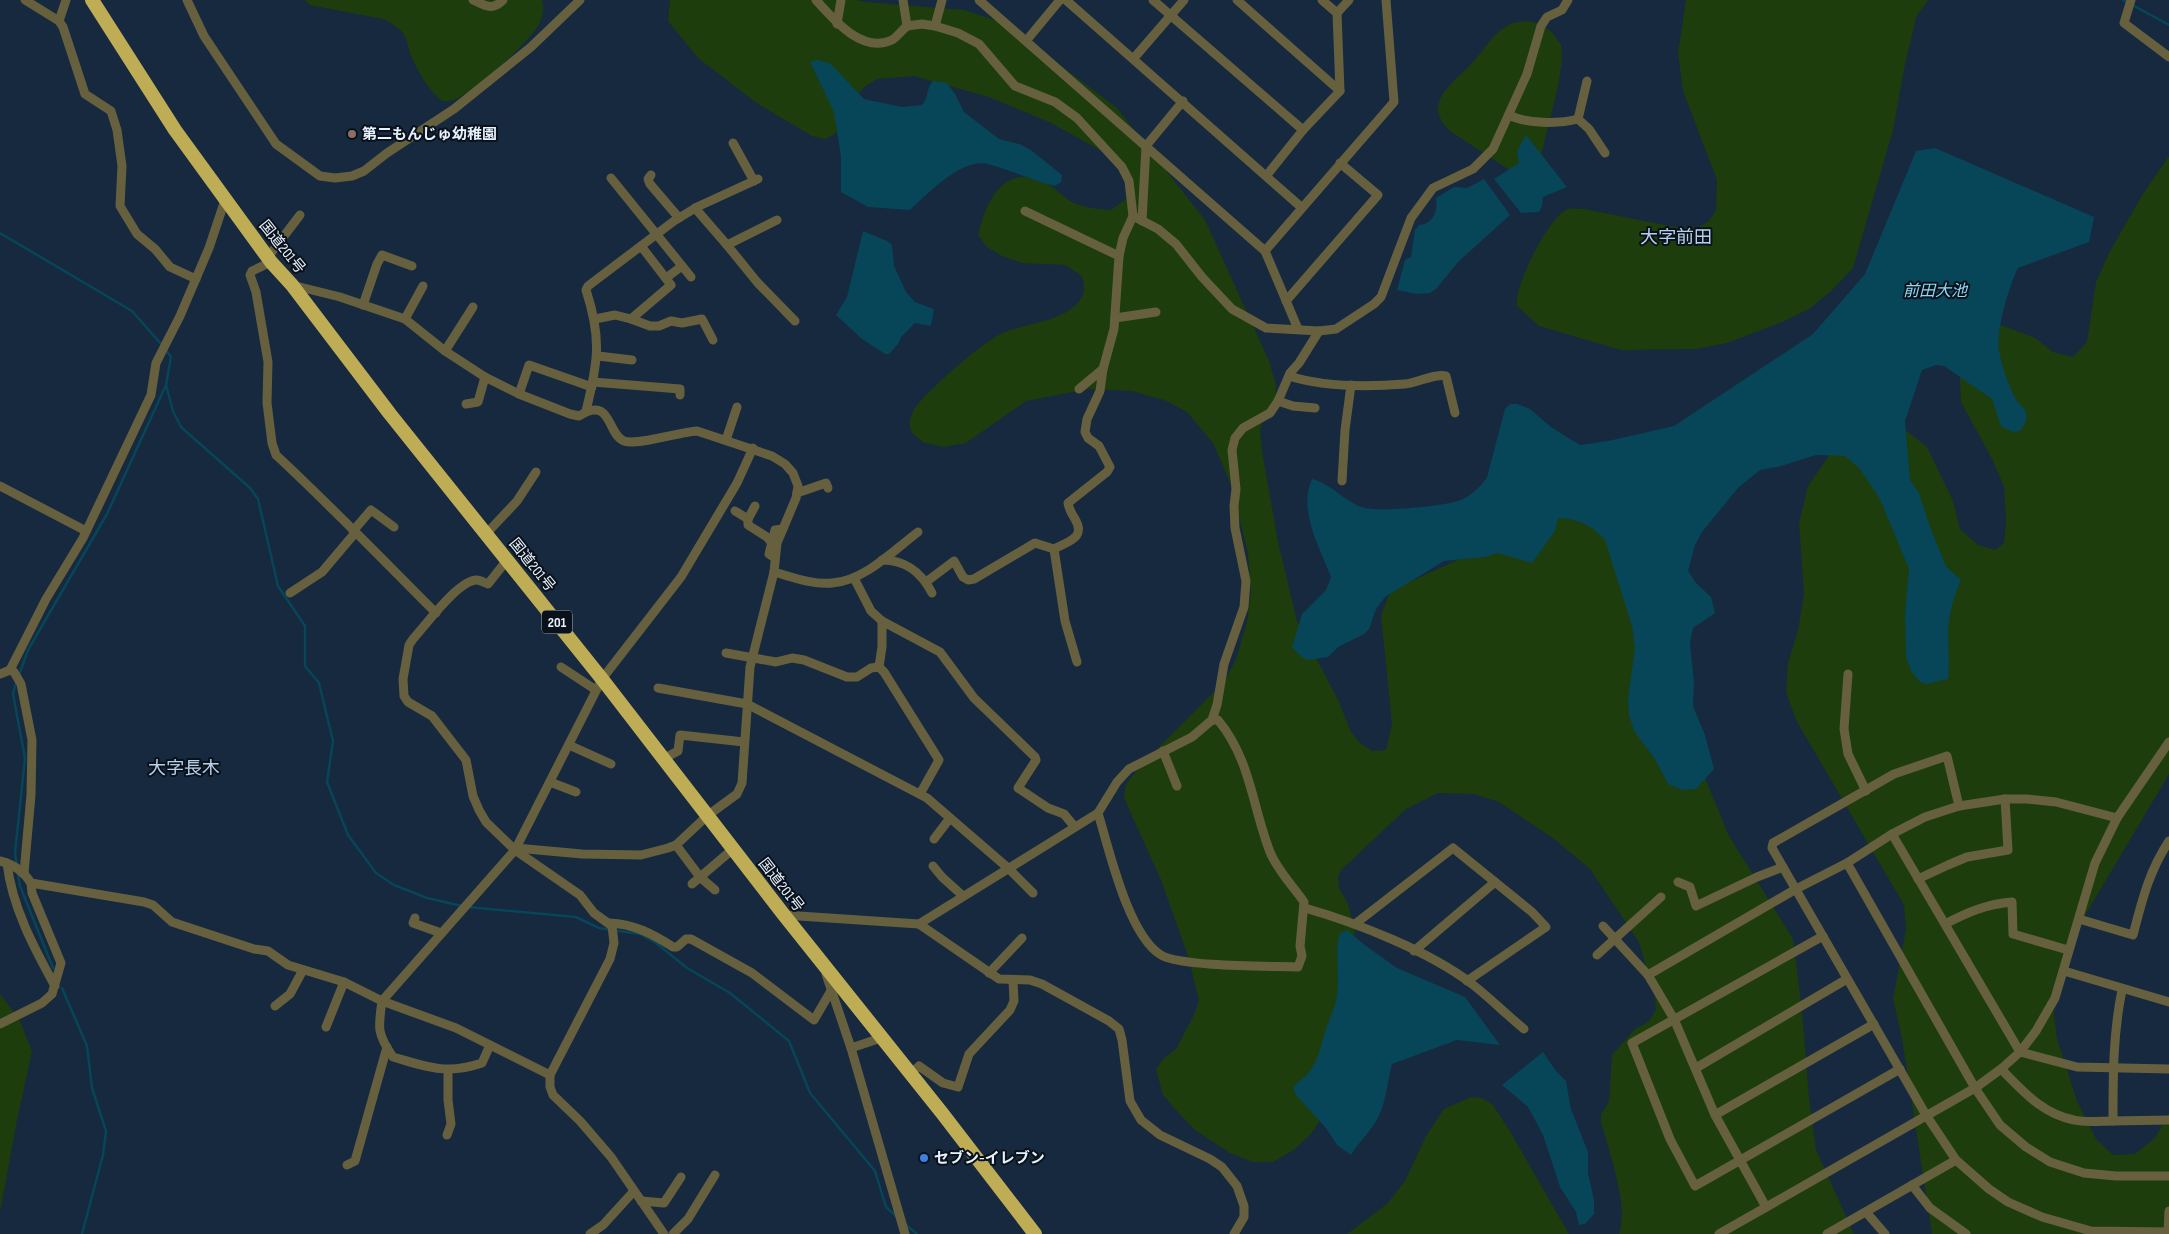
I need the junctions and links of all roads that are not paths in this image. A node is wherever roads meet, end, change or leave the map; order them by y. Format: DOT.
graph roads {
  1 [pos="25,0"];
  2 [pos="66,0"];
  3 [pos="92,0"];
  4 [pos="187,0"];
  5 [pos="473,0"];
  6 [pos="503,0"];
  7 [pos="580,0"];
  8 [pos="816,0"];
  9 [pos="841,0"];
  10 [pos="903,0"];
  11 [pos="942,0"];
  12 [pos="979,0"];
  13 [pos="1060,0"];
  14 [pos="1066,0"];
  15 [pos="1153,0"];
  16 [pos="1184,0"];
  17 [pos="1237,0"];
  18 [pos="1322,0"];
  19 [pos="1349,0"];
  20 [pos="1386,0"];
  21 [pos="1568,0"];
  22 [pos="2131,0"];
  23 [pos="1338,12"];
  24 [pos="1171,16"];
  25 [pos="59,21"];
  26 [pos="837,24"];
  27 [pos="907,26"];
  28 [pos="934,26"];
  29 [pos="1026,41"];
  30 [pos="2169,57"];
  31 [pos="1134,58"];
  32 [pos="1587,81"];
  33 [pos="1340,91"];
  34 [pos="1183,101"];
  35 [pos="1509,115"];
  36 [pos="1578,119"];
  37 [pos="1303,130"];
  38 [pos="733,144"];
  39 [pos="1146,146"];
  40 [pos="1605,153"];
  41 [pos="1340,163"];
  42 [pos="652,175"];
  43 [pos="1267,175"];
  44 [pos="611,178"];
  45 [pos="225,200"];
  46 [pos="1302,207"];
  47 [pos="695,208"];
  48 [pos="1025,211"];
  49 [pos="300,215"];
  50 [pos="1133,216"];
  51 [pos="678,218"];
  52 [pos="777,220"];
  53 [pos="1142,221"];
  54 [pos="657,234"];
  55 [pos="727,245"];
  56 [pos="641,246"];
  57 [pos="1265,251"];
  58 [pos="1119,256"];
  59 [pos="270,260"];
  60 [pos="412,266"];
  61 [pos="682,266"];
  62 [pos="691,277"];
  63 [pos="666,278"];
  64 [pos="196,279"];
  65 [pos="292,285"];
  66 [pos="423,286"];
  67 [pos="1286,301"];
  68 [pos="364,305"];
  69 [pos="473,307"];
  70 [pos="1156,312"];
  71 [pos="595,318"];
  72 [pos="1115,318"];
  73 [pos="405,319"];
  74 [pos="631,319"];
  75 [pos="795,321"];
  76 [pos="1298,329"];
  77 [pos="1319,331"];
  78 [pos="713,340"];
  79 [pos="445,352"];
  80 [pos="598,356"];
  81 [pos="632,360"];
  82 [pos="1103,369"];
  83 [pos="1289,376"];
  84 [pos="485,377"];
  85 [pos="592,384"];
  86 [pos="1351,384"];
  87 [pos="681,388"];
  88 [pos="1079,388"];
  89 [pos="519,394"];
  90 [pos="1278,401"];
  91 [pos="466,404"];
  92 [pos="736,407"];
  93 [pos="1316,408"];
  94 [pos="586,411"];
  95 [pos="1455,413"];
  96 [pos="726,440"];
  97 [pos="753,448"];
  98 [pos="536,472"];
  99 [pos="1342,481"];
  100 [pos="0,486"];
  101 [pos="828,488"];
  102 [pos="797,492"];
  103 [pos="755,506"];
  104 [pos="735,511"];
  105 [pos="748,519"];
  106 [pos="394,527"];
  107 [pos="782,529"];
  108 [pos="86,531"];
  109 [pos="354,532"];
  110 [pos="918,532"];
  111 [pos="486,534"];
  112 [pos="771,542"];
  113 [pos="1054,549"];
  114 [pos="775,558"];
  115 [pos="507,560"];
  116 [pos="882,560"];
  117 [pos="774,572"];
  118 [pos="854,578"];
  119 [pos="926,582"];
  120 [pos="290,593"];
  121 [pos="932,593"];
  122 [pos="436,613"];
  123 [pos="882,621"];
  124 [pos="726,652"];
  125 [pos="752,658"];
  126 [pos="1076,662"];
  127 [pos="561,667"];
  128 [pos="879,667"];
  129 [pos="12,671"];
  130 [pos="0,674"];
  131 [pos="1848,674"];
  132 [pos="599,684"];
  133 [pos="658,688"];
  134 [pos="747,704"];
  135 [pos="1212,720"];
  136 [pos="744,742"];
  137 [pos="569,744"];
  138 [pos="2169,744"];
  139 [pos="1163,751"];
  140 [pos="663,758"];
  141 [pos="611,764"];
  142 [pos="550,782"];
  143 [pos="1177,786"];
  144 [pos="1866,791"];
  145 [pos="576,792"];
  146 [pos="920,794"];
  147 [pos="2005,799"];
  148 [pos="1959,806"];
  149 [pos="1098,813"];
  150 [pos="707,816"];
  151 [pos="950,818"];
  152 [pos="2117,818"];
  153 [pos="1074,826"];
  154 [pos="1892,834"];
  155 [pos="934,839"];
  156 [pos="2169,841"];
  157 [pos="676,845"];
  158 [pos="515,849"];
  159 [pos="733,849"];
  160 [pos="6,863"];
  161 [pos="1847,863"];
  162 [pos="933,866"];
  163 [pos="1783,867"];
  164 [pos="1008,868"];
  165 [pos="24,873"];
  166 [pos="700,877"];
  167 [pos="1918,880"];
  168 [pos="1495,882"];
  169 [pos="1678,882"];
  170 [pos="31,883"];
  171 [pos="692,884"];
  172 [pos="1796,889"];
  173 [pos="715,890"];
  174 [pos="1033,893"];
  175 [pos="963,896"];
  176 [pos="1661,897"];
  177 [pos="1305,908"];
  178 [pos="784,915"];
  179 [pos="415,918"];
  180 [pos="2079,919"];
  181 [pos="919,924"];
  182 [pos="1355,924"];
  183 [pos="1945,924"];
  184 [pos="1603,926"];
  185 [pos="612,928"];
  186 [pos="441,933"];
  187 [pos="1823,936"];
  188 [pos="1022,938"];
  189 [pos="1614,938"];
  190 [pos="2068,950"];
  191 [pos="1414,951"];
  192 [pos="1596,955"];
  193 [pos="823,964"];
  194 [pos="303,970"];
  195 [pos="2064,971"];
  196 [pos="989,973"];
  197 [pos="1648,975"];
  198 [pos="1847,979"];
  199 [pos="1013,980"];
  200 [pos="1466,981"];
  201 [pos="344,982"];
  202 [pos="55,986"];
  203 [pos="832,990"];
  204 [pos="2122,990"];
  205 [pos="382,1001"];
  206 [pos="2169,1002"];
  207 [pos="276,1006"];
  208 [pos="1674,1019"];
  209 [pos="0,1024"];
  210 [pos="1874,1024"];
  211 [pos="326,1028"];
  212 [pos="1524,1030"];
  213 [pos="881,1038"];
  214 [pos="490,1045"];
  215 [pos="387,1047"];
  216 [pos="851,1048"];
  217 [pos="2020,1052"];
  218 [pos="1696,1068"];
  219 [pos="1900,1069"];
  220 [pos="2001,1069"];
  221 [pos="2112,1069"];
  222 [pos="2169,1069"];
  223 [pos="448,1070"];
  224 [pos="910,1074"];
  225 [pos="550,1075"];
  226 [pos="1975,1088"];
  227 [pos="1715,1115"];
  228 [pos="1926,1115"];
  229 [pos="2169,1120"];
  230 [pos="2113,1121"];
  231 [pos="447,1135"];
  232 [pos="1741,1160"];
  233 [pos="1956,1160"];
  234 [pos="347,1165"];
  235 [pos="715,1175"];
  236 [pos="2169,1176"];
  237 [pos="681,1177"];
  238 [pos="1912,1185"];
  239 [pos="634,1191"];
  240 [pos="641,1201"];
  241 [pos="1766,1207"];
  242 [pos="2169,1211"];
  243 [pos="1866,1212"];
  244 [pos="2066,1230"];
  245 [pos="904,1231"];
  246 [pos="2117,1233"];
  247 [pos="2169,1233"];
  248 [pos="590,1234"];
  249 [pos="664,1234"];
  250 [pos="673,1234"];
  251 [pos="1035,1234"];
  252 [pos="1234,1234"];
  253 [pos="1719,1234"];
  254 [pos="1827,1234"];
  255 [pos="1885,1234"];
  256 [pos="1966,1234"];
  1 -- 25 [label="street"];
  2 -- 25 [label="street"];
  3 -- 45 [label="highway, 国道201号 / 201"];
  4 -- 7 [label="street"];
  5 -- 6 [label="street"];
  8 -- 26 [label="street"];
  9 -- 26 [label="street"];
  10 -- 27 [label="street"];
  11 -- 28 [label="street"];
  12 -- 29 [label="street"];
  13 -- 29 [label="street"];
  14 -- 31 [label="street"];
  15 -- 24 [label="street"];
  16 -- 24 [label="street"];
  17 -- 33 [label="street"];
  18 -- 23 [label="street"];
  19 -- 23 [label="street"];
  20 -- 41 [label="street"];
  21 -- 35 [label="street"];
  22 -- 30 [label="street"];
  23 -- 33 [label="street"];
  24 -- 31 [label="street"];
  24 -- 37 [label="street"];
  25 -- 64 [label="street"];
  26 -- 27 [label="street"];
  27 -- 28 [label="street"];
  28 -- 50 [label="street"];
  29 -- 39 [label="street"];
  31 -- 34 [label="street"];
  32 -- 36 [label="street"];
  33 -- 37 [label="street"];
  34 -- 39 [label="street"];
  34 -- 43 [label="street"];
  35 -- 36 [label="street"];
  35 -- 77 [label="street"];
  36 -- 40 [label="street"];
  37 -- 43 [label="street"];
  38 -- 47 [label="street"];
  39 -- 53 [label="street"];
  39 -- 57 [label="street"];
  41 -- 46 [label="street"];
  41 -- 67 [label="street"];
  42 -- 51 [label="street"];
  43 -- 46 [label="street"];
  44 -- 54 [label="street"];
  45 -- 59 [label="highway, 国道201号 / 201"];
  45 -- 64 [label="street"];
  46 -- 57 [label="street"];
  47 -- 51 [label="street"];
  47 -- 55 [label="street"];
  48 -- 58 [label="street"];
  49 -- 59 [label="street"];
  50 -- 53 [label="street"];
  50 -- 58 [label="street"];
  51 -- 54 [label="street"];
  52 -- 55 [label="street"];
  53 -- 76 [label="street"];
  54 -- 56 [label="street"];
  54 -- 61 [label="street"];
  55 -- 75 [label="street"];
  56 -- 63 [label="street"];
  56 -- 71 [label="street"];
  57 -- 67 [label="street"];
  58 -- 72 [label="street"];
  59 -- 65 [label="highway, 国道201号 / 201"];
  59 -- 109 [label="street"];
  60 -- 68 [label="street"];
  61 -- 62 [label="street"];
  61 -- 63 [label="street"];
  63 -- 74 [label="street"];
  64 -- 108 [label="street"];
  65 -- 68 [label="street"];
  65 -- 111 [label="highway, 国道201号 / 201"];
  66 -- 73 [label="street"];
  67 -- 76 [label="street"];
  68 -- 73 [label="street"];
  69 -- 79 [label="street"];
  70 -- 72 [label="street"];
  71 -- 74 [label="street"];
  71 -- 80 [label="street"];
  72 -- 82 [label="street"];
  73 -- 79 [label="street"];
  74 -- 78 [label="street"];
  76 -- 77 [label="street"];
  77 -- 83 [label="street"];
  79 -- 84 [label="street"];
  80 -- 81 [label="street"];
  80 -- 85 [label="street"];
  82 -- 88 [label="street"];
  82 -- 113 [label="street"];
  83 -- 86 [label="street"];
  83 -- 90 [label="street"];
  84 -- 89 [label="street"];
  84 -- 91 [label="street"];
  85 -- 87 [label="street"];
  85 -- 89 [label="street"];
  85 -- 94 [label="street"];
  86 -- 95 [label="street"];
  86 -- 99 [label="street"];
  89 -- 94 [label="street"];
  90 -- 93 [label="street"];
  90 -- 135 [label="street"];
  92 -- 96 [label="street"];
  94 -- 96 [label="street"];
  96 -- 97 [label="street"];
  97 -- 102 [label="street"];
  97 -- 132 [label="street"];
  98 -- 111 [label="street"];
  100 -- 108 [label="street"];
  101 -- 102 [label="street"];
  102 -- 107 [label="street"];
  103 -- 105 [label="street"];
  104 -- 105 [label="street"];
  105 -- 112 [label="street"];
  106 -- 109 [label="street"];
  107 -- 112 [label="street"];
  107 -- 114 [label="street"];
  108 -- 129 [label="street"];
  109 -- 120 [label="street"];
  109 -- 122 [label="street"];
  110 -- 116 [label="street"];
  111 -- 115 [label="highway, 国道201号 / 201"];
  112 -- 114 [label="street"];
  113 -- 119 [label="street"];
  113 -- 126 [label="street"];
  114 -- 117 [label="street"];
  115 -- 122 [label="street"];
  115 -- 132 [label="highway, 国道201号 / 201"];
  116 -- 118 [label="street"];
  116 -- 119 [label="street"];
  117 -- 118 [label="street"];
  117 -- 125 [label="street"];
  118 -- 123 [label="street"];
  119 -- 121 [label="street"];
  122 -- 158 [label="street"];
  123 -- 128 [label="street"];
  123 -- 153 [label="street"];
  124 -- 125 [label="street"];
  125 -- 128 [label="street"];
  125 -- 134 [label="street"];
  127 -- 132 [label="street"];
  128 -- 146 [label="street"];
  129 -- 130 [label="street"];
  129 -- 165 [label="street"];
  131 -- 144 [label="street"];
  132 -- 137 [label="street"];
  132 -- 140 [label="highway, 国道201号 / 201"];
  133 -- 134 [label="street"];
  134 -- 136 [label="street"];
  134 -- 146 [label="street"];
  135 -- 139 [label="street"];
  135 -- 177 [label="street"];
  136 -- 140 [label="street"];
  136 -- 150 [label="street"];
  137 -- 141 [label="street"];
  137 -- 142 [label="street"];
  138 -- 152 [label="street"];
  139 -- 143 [label="street"];
  139 -- 149 [label="street"];
  140 -- 150 [label="highway, 国道201号 / 201"];
  142 -- 145 [label="street"];
  142 -- 158 [label="street"];
  144 -- 148 [label="street"];
  144 -- 163 [label="street"];
  146 -- 151 [label="street"];
  147 -- 148 [label="street"];
  147 -- 152 [label="street"];
  147 -- 167 [label="street"];
  148 -- 154 [label="street"];
  149 -- 153 [label="street"];
  149 -- 177 [label="street"];
  150 -- 157 [label="street"];
  150 -- 159 [label="highway, 国道201号 / 201"];
  151 -- 155 [label="street"];
  151 -- 164 [label="street"];
  152 -- 180 [label="street"];
  153 -- 164 [label="street"];
  154 -- 161 [label="street"];
  154 -- 167 [label="street"];
  156 -- 180 [label="street"];
  157 -- 158 [label="street"];
  157 -- 166 [label="street"];
  158 -- 185 [label="street"];
  158 -- 186 [label="street"];
  159 -- 166 [label="street"];
  159 -- 178 [label="highway, 国道201号 / 201"];
  160 -- 165 [label="street"];
  160 -- 202 [label="street"];
  161 -- 172 [label="street"];
  161 -- 226 [label="street"];
  162 -- 175 [label="street"];
  163 -- 169 [label="street"];
  163 -- 172 [label="street"];
  164 -- 174 [label="street"];
  164 -- 175 [label="street"];
  165 -- 170 [label="street"];
  166 -- 171 [label="street"];
  166 -- 173 [label="street"];
  167 -- 183 [label="street"];
  168 -- 182 [label="street"];
  168 -- 191 [label="street"];
  168 -- 200 [label="street"];
  170 -- 194 [label="street"];
  170 -- 202 [label="street"];
  172 -- 187 [label="street"];
  172 -- 197 [label="street"];
  175 -- 181 [label="street"];
  176 -- 189 [label="street"];
  177 -- 182 [label="street"];
  178 -- 181 [label="street"];
  178 -- 193 [label="highway, 国道201号 / 201"];
  179 -- 186 [label="street"];
  180 -- 190 [label="street"];
  181 -- 196 [label="street"];
  182 -- 191 [label="street"];
  183 -- 190 [label="street"];
  183 -- 217 [label="street"];
  184 -- 189 [label="street"];
  185 -- 203 [label="street"];
  185 -- 225 [label="street"];
  186 -- 205 [label="street"];
  187 -- 198 [label="street"];
  187 -- 208 [label="street"];
  188 -- 196 [label="street"];
  189 -- 192 [label="street"];
  189 -- 197 [label="street"];
  190 -- 195 [label="street"];
  191 -- 200 [label="street"];
  193 -- 203 [label="street"];
  193 -- 213 [label="highway, 国道201号 / 201"];
  194 -- 201 [label="street"];
  194 -- 207 [label="street"];
  195 -- 204 [label="street"];
  195 -- 217 [label="street"];
  196 -- 199 [label="street"];
  197 -- 208 [label="street"];
  198 -- 210 [label="street"];
  198 -- 218 [label="street"];
  199 -- 224 [label="street"];
  199 -- 252 [label="street"];
  200 -- 212 [label="street"];
  201 -- 205 [label="street"];
  201 -- 211 [label="street"];
  202 -- 209 [label="street"];
  203 -- 216 [label="street"];
  204 -- 206 [label="street"];
  204 -- 221 [label="street"];
  205 -- 214 [label="street"];
  205 -- 215 [label="street"];
  208 -- 218 [label="street"];
  208 -- 232 [label="street"];
  210 -- 219 [label="street"];
  210 -- 227 [label="street"];
  213 -- 216 [label="street"];
  213 -- 224 [label="highway, 国道201号 / 201"];
  214 -- 223 [label="street"];
  214 -- 225 [label="street"];
  215 -- 223 [label="street"];
  215 -- 234 [label="street"];
  216 -- 245 [label="street"];
  217 -- 220 [label="street"];
  217 -- 221 [label="street"];
  218 -- 227 [label="street"];
  219 -- 228 [label="street"];
  219 -- 232 [label="street"];
  220 -- 226 [label="street"];
  220 -- 230 [label="street"];
  221 -- 222 [label="street"];
  221 -- 230 [label="street"];
  223 -- 231 [label="street"];
  224 -- 251 [label="highway, 国道201号 / 201"];
  225 -- 239 [label="street"];
  226 -- 228 [label="street"];
  226 -- 236 [label="street"];
  227 -- 232 [label="street"];
  228 -- 233 [label="street"];
  228 -- 241 [label="street"];
  229 -- 230 [label="street"];
  232 -- 241 [label="street"];
  233 -- 238 [label="street"];
  233 -- 244 [label="street"];
  235 -- 250 [label="street"];
  237 -- 240 [label="street"];
  238 -- 243 [label="street"];
  238 -- 256 [label="street"];
  239 -- 240 [label="street"];
  239 -- 248 [label="street"];
  240 -- 249 [label="street"];
  241 -- 253 [label="street"];
  242 -- 247 [label="street"];
  243 -- 254 [label="street"];
  243 -- 255 [label="street"];
  244 -- 246 [label="street"];
  246 -- 247 [label="street"];
}
